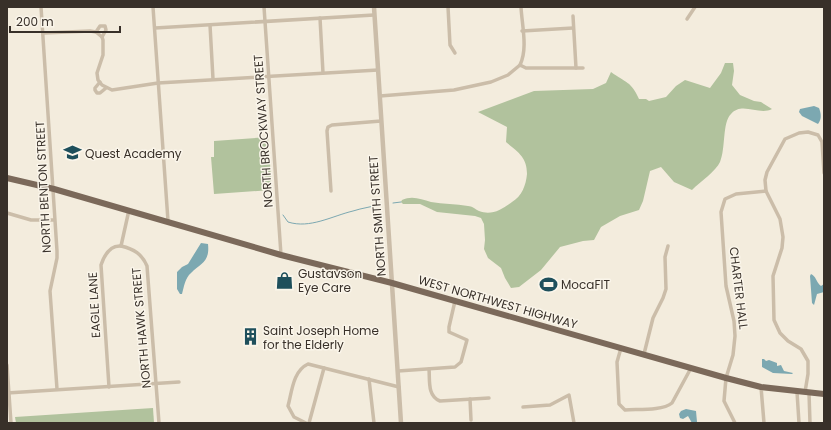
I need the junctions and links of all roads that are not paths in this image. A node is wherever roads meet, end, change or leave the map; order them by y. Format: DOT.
graph roads {
  1 [pos="42,7"];
  2 [pos="153,7"];
  3 [pos="264,7"];
  4 [pos="374,7"];
  5 [pos="448,7"];
  6 [pos="521,7"];
  7 [pos="695,7"];
  8 [pos="374,15"];
  9 [pos="572,16"];
  10 [pos="320,18"];
  11 [pos="687,19"];
  12 [pos="265,21"];
  13 [pos="210,25"];
  14 [pos="155,28"];
  15 [pos="573,28"];
  16 [pos="522,31"];
  17 [pos="96,32"];
  18 [pos="44,33"];
  19 [pos="102,37"];
  20 [pos="455,54"];
  21 [pos="520,65"];
  22 [pos="576,68"];
  23 [pos="583,68"];
  24 [pos="378,70"];
  25 [pos="324,73"];
  26 [pos="269,76"];
  27 [pos="213,79"];
  28 [pos="100,82"];
  29 [pos="158,83"];
  30 [pos="106,88"];
  31 [pos="380,96"];
  32 [pos="381,121"];
  33 [pos="824,173"];
  34 [pos="7,178"];
  35 [pos="54,189"];
  36 [pos="331,191"];
  37 [pos="766,191"];
  38 [pos="129,210"];
  39 [pos="7,213"];
  40 [pos="54,220"];
  41 [pos="168,221"];
  42 [pos="121,246"];
  43 [pos="668,246"];
  44 [pos="281,255"];
  45 [pos="392,283"];
  46 [pos="455,301"];
  47 [pos="621,348"];
  48 [pos="644,354"];
  49 [pos="7,365"];
  50 [pos="324,368"];
  51 [pos="691,368"];
  52 [pos="429,369"];
  53 [pos="398,371"];
  54 [pos="726,378"];
  55 [pos="369,379"];
  56 [pos="179,382"];
  57 [pos="156,384"];
  58 [pos="399,386"];
  59 [pos="109,387"];
  60 [pos="761,387"];
  61 [pos="57,389"];
  62 [pos="797,392"];
  63 [pos="8,393"];
  64 [pos="807,393"];
  65 [pos="824,394"];
  66 [pos="489,398"];
  67 [pos="470,400"];
  68 [pos="523,407"];
  69 [pos="472,420"];
  70 [pos="11,423"];
  71 [pos="159,423"];
  72 [pos="306,423"];
  73 [pos="309,423"];
  74 [pos="374,423"];
  75 [pos="401,423"];
  76 [pos="574,423"];
  77 [pos="735,423"];
  78 [pos="764,423"];
  79 [pos="799,423"];
  80 [pos="810,423"];
  1 -- 18 [label="street, NORTH BENTON STREET"];
  2 -- 14 [label="street"];
  3 -- 12 [label="street, NORTH BROCKWAY STREET"];
  4 -- 8 [label="street, NORTH SMITH STREET"];
  5 -- 20 [label="street"];
  6 -- 16 [label="street"];
  7 -- 11 [label="street"];
  8 -- 10 [label="street"];
  8 -- 24 [label="street, NORTH SMITH STREET"];
  9 -- 15 [label="street"];
  10 -- 12 [label="street"];
  10 -- 25 [label="street"];
  12 -- 13 [label="street"];
  12 -- 26 [label="street, NORTH BROCKWAY STREET"];
  13 -- 14 [label="street"];
  13 -- 27 [label="street"];
  14 -- 29 [label="street"];
  15 -- 16 [label="street"];
  15 -- 22 [label="street"];
  16 -- 21 [label="street"];
  17 -- 18 [label="street"];
  17 -- 19 [label="street"];
  17 -- 19 [label="street"];
  18 -- 35 [label="street, NORTH BENTON STREET"];
  19 -- 28 [label="street"];
  21 -- 22 [label="street"];
  21 -- 31 [label="street"];
  22 -- 23 [label="street"];
  24 -- 25 [label="street"];
  24 -- 31 [label="street, NORTH SMITH STREET"];
  25 -- 26 [label="street"];
  26 -- 27 [label="street"];
  26 -- 44 [label="street, NORTH BROCKWAY STREET"];
  27 -- 29 [label="street"];
  28 -- 30 [label="street"];
  28 -- 30 [label="street"];
  29 -- 30 [label="street"];
  29 -- 41 [label="street"];
  31 -- 32 [label="street, NORTH SMITH STREET"];
  32 -- 36 [label="street"];
  32 -- 45 [label="street, NORTH SMITH STREET"];
  33 -- 37 [label="street"];
  34 -- 35 [label="main road, WEST NORTHWEST HIGHWAY"];
  35 -- 38 [label="main road, WEST NORTHWEST HIGHWAY"];
  35 -- 40 [label="street, NORTH BENTON STREET"];
  37 -- 54 [label="street, CHARTER HALL"];
  37 -- 64 [label="street"];
  38 -- 41 [label="main road, WEST NORTHWEST HIGHWAY"];
  38 -- 42 [label="street"];
  39 -- 40 [label="street"];
  40 -- 61 [label="street, NORTH BENTON STREET"];
  41 -- 44 [label="main road, WEST NORTHWEST HIGHWAY"];
  42 -- 57 [label="street, NORTH HAWK STREET"];
  42 -- 59 [label="street, EAGLE LANE"];
  43 -- 48 [label="street"];
  44 -- 45 [label="main road, WEST NORTHWEST HIGHWAY"];
  45 -- 46 [label="main road, WEST NORTHWEST HIGHWAY"];
  45 -- 53 [label="street, NORTH SMITH STREET"];
  46 -- 47 [label="main road, WEST NORTHWEST HIGHWAY"];
  46 -- 52 [label="street"];
  47 -- 48 [label="main road, WEST NORTHWEST HIGHWAY"];
  47 -- 51 [label="street"];
  48 -- 51 [label="main road, WEST NORTHWEST HIGHWAY"];
  49 -- 63 [label="street"];
  50 -- 55 [label="street"];
  50 -- 72 [label="street"];
  50 -- 73 [label="street"];
  51 -- 54 [label="main road, WEST NORTHWEST HIGHWAY"];
  52 -- 53 [label="street"];
  52 -- 67 [label="street"];
  53 -- 58 [label="street, NORTH SMITH STREET"];
  54 -- 60 [label="main road, WEST NORTHWEST HIGHWAY"];
  54 -- 77 [label="street, CHARTER HALL"];
  55 -- 58 [label="street"];
  55 -- 74 [label="street"];
  56 -- 57 [label="street"];
  57 -- 59 [label="street"];
  57 -- 71 [label="street, NORTH HAWK STREET"];
  58 -- 75 [label="street, NORTH SMITH STREET"];
  59 -- 61 [label="street"];
  60 -- 62 [label="main road, WEST NORTHWEST HIGHWAY"];
  60 -- 78 [label="street"];
  61 -- 63 [label="street"];
  62 -- 64 [label="main road, WEST NORTHWEST HIGHWAY"];
  62 -- 79 [label="street"];
  63 -- 70 [label="street"];
  64 -- 65 [label="main road, WEST NORTHWEST HIGHWAY"];
  64 -- 80 [label="street"];
  66 -- 67 [label="street"];
  67 -- 69 [label="street"];
  68 -- 76 [label="street"];
}
